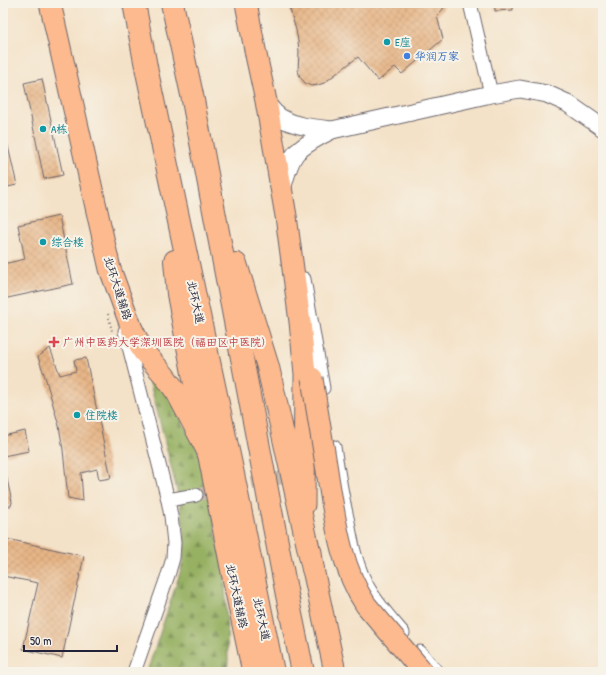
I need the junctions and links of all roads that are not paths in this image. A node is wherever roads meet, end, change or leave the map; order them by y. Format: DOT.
graph roads {
  1 [pos="50,3"];
  2 [pos="134,3"];
  3 [pos="172,3"];
  4 [pos="183,3"];
  5 [pos="246,3"];
  6 [pos="470,3"];
  7 [pos="491,94"];
  8 [pos="192,95"];
  9 [pos="266,101"];
  10 [pos="603,128"];
  11 [pos="332,130"];
  12 [pos="206,171"];
  13 [pos="172,192"];
  14 [pos="282,194"];
  15 [pos="286,216"];
  16 [pos="110,269"];
  17 [pos="300,322"];
  18 [pos="208,452"];
  19 [pos="196,495"];
  20 [pos="168,500"];
  21 [pos="313,569"];
  22 [pos="235,587"];
  23 [pos="134,672"];
  24 [pos="238,672"];
  25 [pos="253,672"];
  26 [pos="273,672"];
  27 [pos="303,672"];
  28 [pos="335,672"];
  29 [pos="423,672"];
  30 [pos="437,672"];
  1 -- 16 [label="main road, 北环大道辅路"];
  2 -- 13 [label="highway, 北环大道"];
  3 -- 8 [label="highway"];
  4 -- 8 [label="highway"];
  5 -- 9 [label="main road"];
  6 -- 7 [label="street"];
  7 -- 10 [label="street"];
  7 -- 11 [label="street"];
  8 -- 12 [label="highway"];
  9 -- 11 [label="street"];
  9 -- 14 [label="main road"];
  11 -- 14 [label="street"];
  12 -- 21 [label="highway"];
  12 -- 27 [label="highway"];
  13 -- 18 [label="highway"];
  13 -- 26 [label="highway, 北环大道"];
  14 -- 15 [label="main road"];
  15 -- 17 [label="main road"];
  15 -- 30 [label="street"];
  16 -- 18 [label="main road, 北环大道辅路"];
  16 -- 20 [label="street"];
  17 -- 21 [label="main road"];
  17 -- 29 [label="main road, bridge"];
  18 -- 22 [label="main road, 北环大道辅路"];
  19 -- 20 [label="street"];
  20 -- 23 [label="street"];
  21 -- 28 [label="main road"];
  22 -- 24 [label="main road"];
  22 -- 25 [label="main road, 北环大道辅路"];
}
